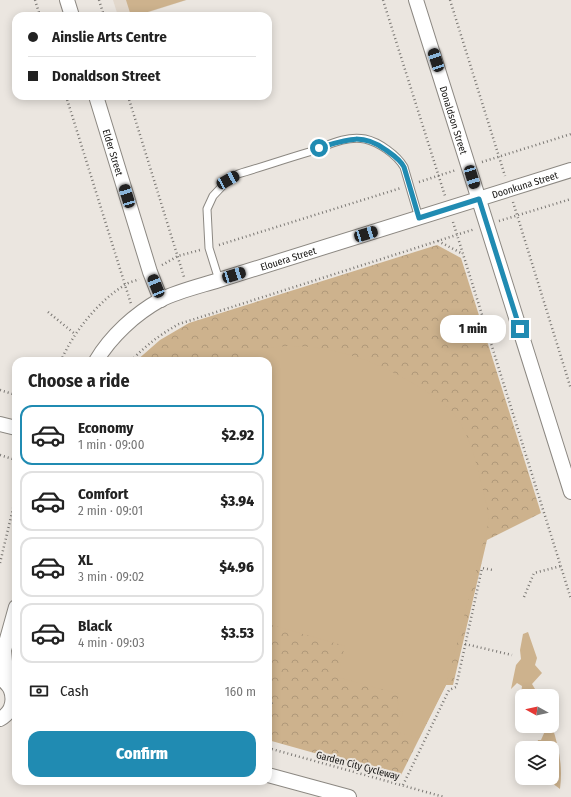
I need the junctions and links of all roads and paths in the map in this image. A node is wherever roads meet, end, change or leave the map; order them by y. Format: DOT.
graph roads {
  1 [pos="35,0"];
  2 [pos="67,0"];
  3 [pos="99,0"];
  4 [pos="383,0"];
  5 [pos="416,0"];
  6 [pos="39,12"];
  7 [pos="71,12"];
  8 [pos="103,12"];
  9 [pos="67,100"];
  10 [pos="97,100"];
  11 [pos="129,100"];
  12 [pos="571,134"];
  13 [pos="469,166"];
  14 [pos="571,170"];
  15 [pos="438,176"];
  16 [pos="409,185"];
  17 [pos="479,199"];
  18 [pos="571,199"];
  19 [pos="449,208"];
  20 [pos="419,218"];
  21 [pos="487,225"];
  22 [pos="457,235"];
  23 [pos="437,241"];
  24 [pos="209,248"];
  25 [pos="463,254"];
  26 [pos="178,256"];
  27 [pos="150,272"];
  28 [pos="219,280"];
  29 [pos="125,285"];
  30 [pos="188,290"];
  31 [pos="161,300"];
  32 [pos="48,312"];
  33 [pos="135,318"];
  34 [pos="75,334"];
  35 [pos="63,357"];
  36 [pos="99,357"];
  37 [pos="135,357"];
  38 [pos="0,390"];
  39 [pos="12,394"];
  40 [pos="0,424"];
  41 [pos="12,427"];
  42 [pos="0,455"];
  43 [pos="12,459"];
  44 [pos="571,492"];
  45 [pos="12,513"];
  46 [pos="0,563"];
  47 [pos="561,566"];
  48 [pos="493,570"];
  49 [pos="524,597"];
  50 [pos="571,599"];
  51 [pos="12,620"];
  52 [pos="465,644"];
  53 [pos="2,652"];
  54 [pos="512,655"];
  55 [pos="9,687"];
  56 [pos="12,705"];
  57 [pos="6,717"];
  58 [pos="272,749"];
  59 [pos="272,776"];
  60 [pos="403,785"];
  61 [pos="349,797"];
  62 [pos="444,797"];
  1 -- 6 [label="path"];
  2 -- 7 [label="street"];
  3 -- 8 [label="path"];
  4 -- 15 [label="path"];
  5 -- 13 [label="street, Donaldson Street"];
  9 -- 29 [label="path"];
  10 -- 27 [label="street, Elder Street"];
  11 -- 26 [label="path"];
  12 -- 13 [label="path"];
  13 -- 15 [label="path"];
  13 -- 17 [label="street, Donaldson Street"];
  14 -- 17 [label="street, Doonkuna Street"];
  15 -- 16 [label="path"];
  15 -- 19 [label="path"];
  16 -- 20 [label="lane"];
  16 -- 24 [label="path"];
  16 -- 24 [label="lane"];
  17 -- 19 [label="street, Elouera Street"];
  17 -- 21 [label="street, Donaldson Street"];
  18 -- 21 [label="path"];
  19 -- 20 [label="street, Elouera Street"];
  19 -- 22 [label="path"];
  20 -- 28 [label="street, Elouera Street"];
  21 -- 22 [label="path"];
  21 -- 44 [label="street, Donaldson Street"];
  22 -- 23 [label="path"];
  22 -- 25 [label="path"];
  23 -- 25 [label="path"];
  23 -- 37 [label="path"];
  24 -- 26 [label="path"];
  24 -- 28 [label="lane"];
  25 -- 47 [label="path"];
  26 -- 27 [label="path"];
  26 -- 30 [label="path"];
  27 -- 29 [label="path"];
  27 -- 31 [label="street, Elder Street"];
  28 -- 30 [label="street, Elouera Street"];
  29 -- 33 [label="path"];
  29 -- 34 [label="path"];
  30 -- 31 [label="street, Elouera Street"];
  31 -- 33 [label="street, Elouera Street"];
  32 -- 34 [label="path"];
  33 -- 36 [label="street, Elouera Street"];
  34 -- 35 [label="path"];
  38 -- 39 [label="path"];
  40 -- 41 [label="street"];
  42 -- 43 [label="path"];
  45 -- 46 [label="path"];
  47 -- 49 [label="path"];
  47 -- 50 [label="path"];
  48 -- 52 [label="path"];
  51 -- 53 [label="street"];
  52 -- 54 [label="path"];
  52 -- 60 [label="path"];
  53 -- 55 [label="street"];
  56 -- 57 [label="street"];
  58 -- 60 [label="path, Garden City Cycleway"];
  59 -- 61 [label="street"];
  60 -- 62 [label="path, Garden City Cycleway"];
}
